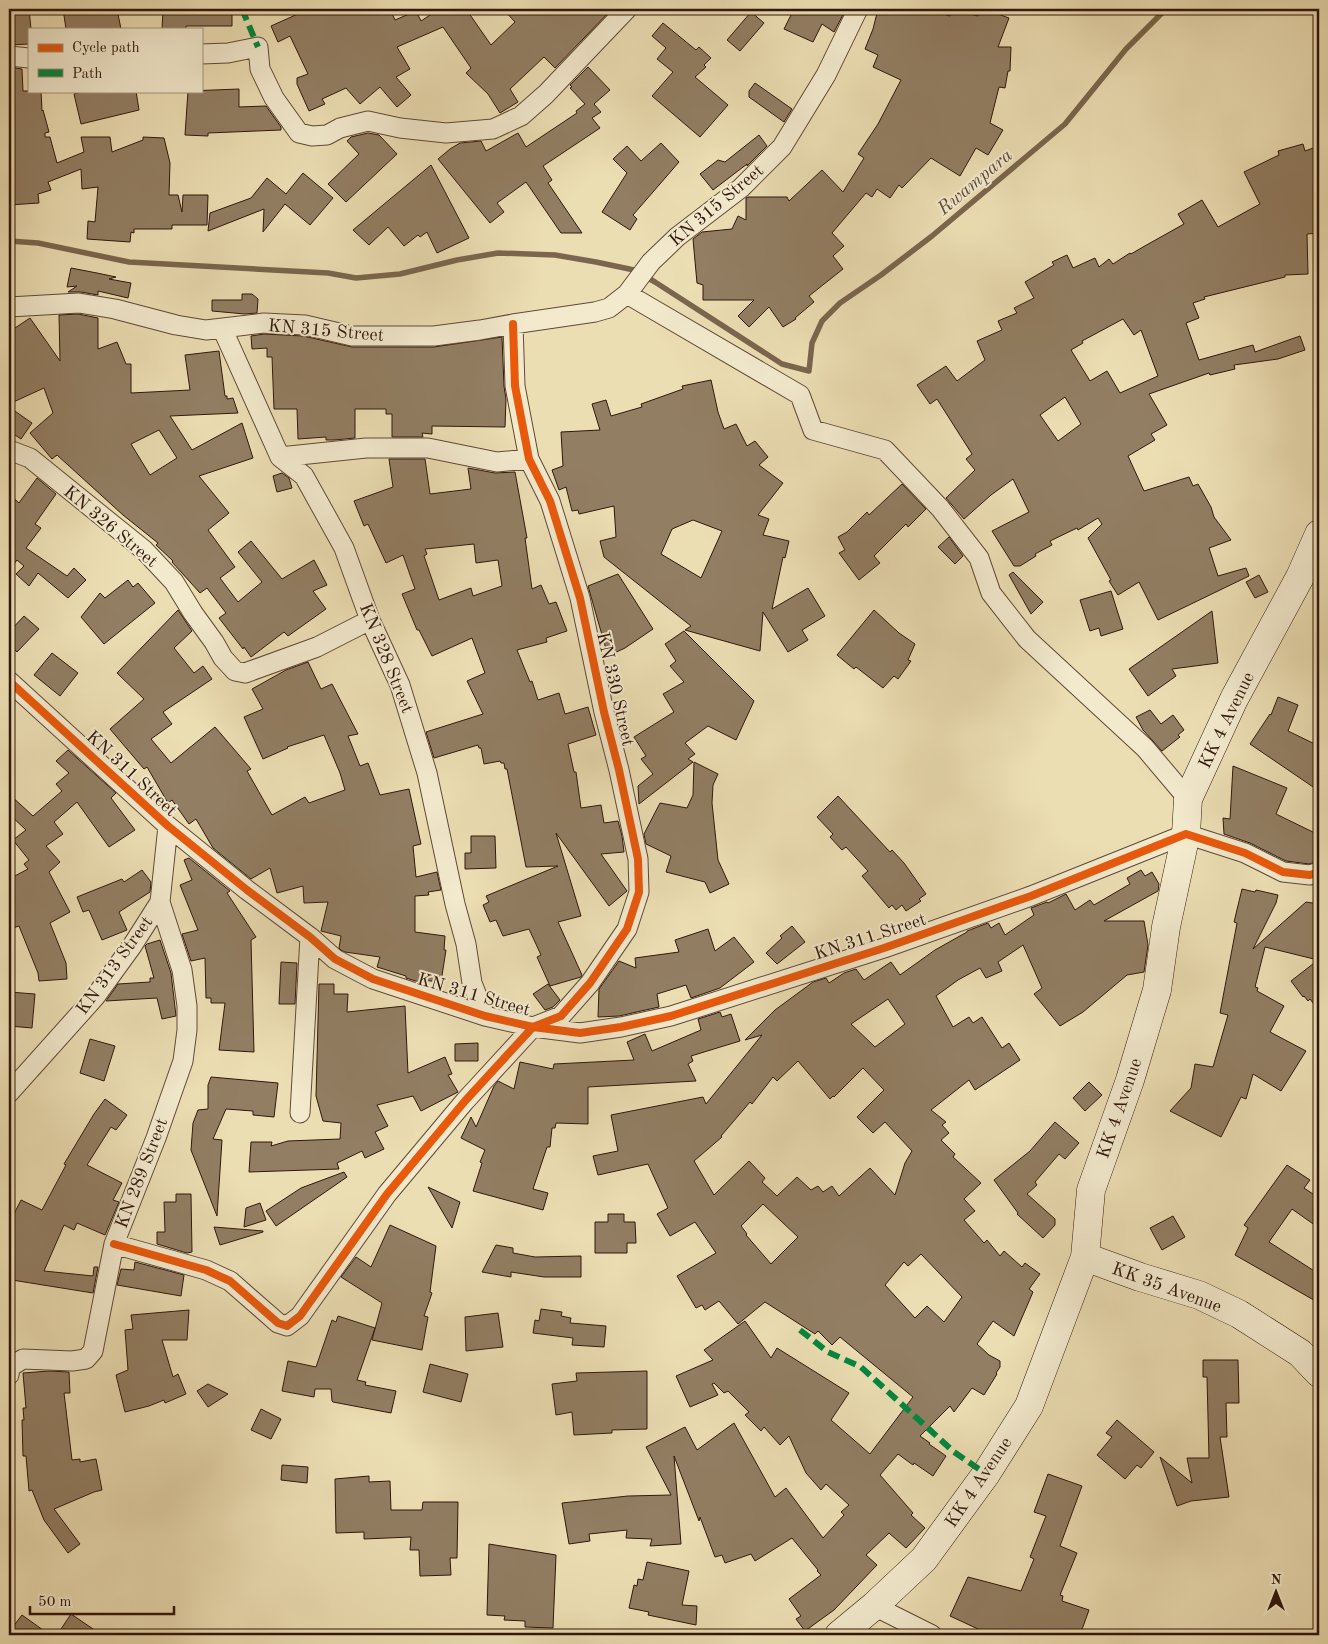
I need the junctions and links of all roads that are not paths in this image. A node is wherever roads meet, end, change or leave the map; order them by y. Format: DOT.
graph roads {
  1 [pos="627,9"];
  2 [pos="858,9"];
  3 [pos="202,54"];
  4 [pos="9,56"];
  5 [pos="28,58"];
  6 [pos="627,294"];
  7 [pos="9,307"];
  8 [pos="513,324"];
  9 [pos="222,328"];
  10 [pos="9,450"];
  11 [pos="280,457"];
  12 [pos="529,459"];
  13 [pos="1319,534"];
  14 [pos="370,620"];
  15 [pos="9,681"];
  16 [pos="1188,799"];
  17 [pos="168,826"];
  18 [pos="1186,834"];
  19 [pos="1319,872"];
  20 [pos="160,902"];
  21 [pos="310,937"];
  22 [pos="485,1016"];
  23 [pos="533,1027"];
  24 [pos="11,1086"];
  25 [pos="300,1113"];
  26 [pos="114,1244"];
  27 [pos="1085,1257"];
  28 [pos="1319,1373"];
  29 [pos="9,1375"];
  30 [pos="874,1606"];
  31 [pos="839,1635"];
  32 [pos="932,1635"];
  1 -- 3 [label="street"];
  2 -- 6 [label="street, KN 315 Street"];
  4 -- 5 [label="street"];
  6 -- 8 [label="street, KN 315 Street"];
  6 -- 16 [label="street"];
  7 -- 9 [label="street, KN 315 Street"];
  8 -- 9 [label="street, KN 315 Street"];
  8 -- 12 [label="street, KN 330 Street"];
  9 -- 11 [label="street, KN 328 Street"];
  10 -- 14 [label="street, KN 326 Street"];
  11 -- 12 [label="street"];
  11 -- 14 [label="street, KN 328 Street"];
  12 -- 23 [label="street, KN 330 Street"];
  13 -- 16 [label="main road, KK 4 Avenue"];
  14 -- 22 [label="street, KN 328 Street"];
  15 -- 17 [label="street, KN 311 Street"];
  16 -- 18 [label="main road, KK 4 Avenue"];
  17 -- 20 [label="street, KN 313 Street"];
  17 -- 21 [label="street, KN 311 Street"];
  18 -- 19 [label="street"];
  18 -- 23 [label="street, KN 311 Street"];
  18 -- 27 [label="main road, KK 4 Avenue"];
  20 -- 24 [label="street, KN 313 Street"];
  20 -- 26 [label="street, KN 289 Street"];
  21 -- 22 [label="street, KN 311 Street"];
  21 -- 25 [label="street"];
  22 -- 23 [label="street, KN 311 Street"];
  23 -- 26 [label="street"];
  26 -- 29 [label="street, KN 289 Street"];
  27 -- 28 [label="main road, KK 35 Avenue"];
  27 -- 30 [label="main road, KK 4 Avenue"];
  30 -- 31 [label="main road, KK 4 Avenue"];
  30 -- 32 [label="street"];
}
